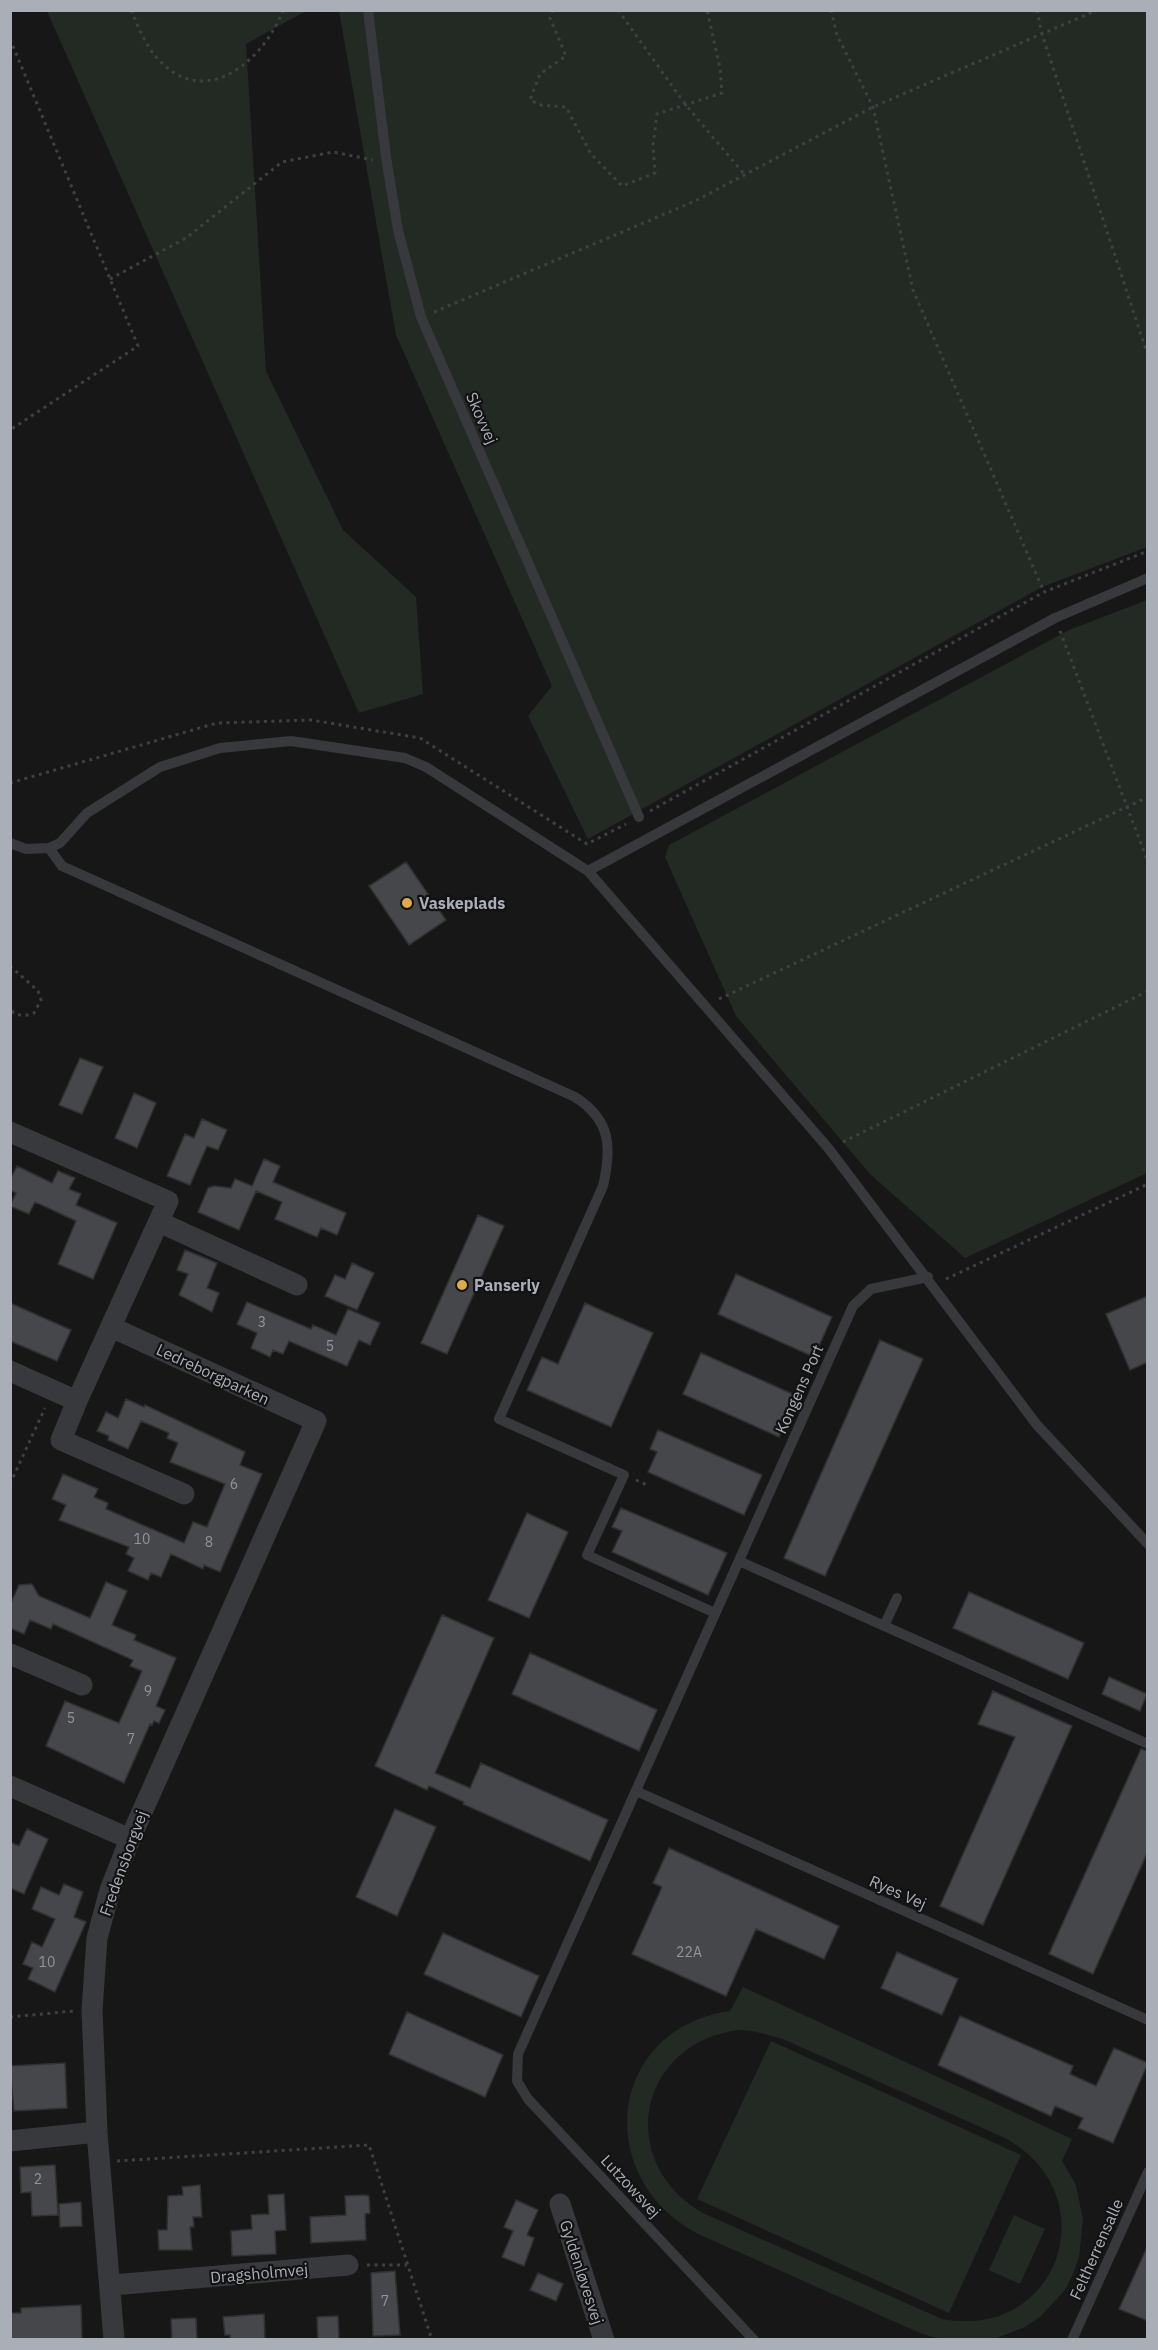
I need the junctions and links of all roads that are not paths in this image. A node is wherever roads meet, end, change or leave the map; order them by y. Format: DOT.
graph roads {
  1 [pos="368,10"];
  2 [pos="1148,578"];
  3 [pos="639,817"];
  4 [pos="11,843"];
  5 [pos="49,848"];
  6 [pos="588,871"];
  7 [pos="10,1132"];
  8 [pos="159,1222"];
  9 [pos="928,1277"];
  10 [pos="297,1286"];
  11 [pos="111,1327"];
  12 [pos="10,1371"];
  13 [pos="77,1401"];
  14 [pos="316,1421"];
  15 [pos="184,1494"];
  16 [pos="1148,1544"];
  17 [pos="739,1561"];
  18 [pos="897,1598"];
  19 [pos="716,1612"];
  20 [pos="884,1626"];
  21 [pos="10,1654"];
  22 [pos="82,1685"];
  23 [pos="1148,1744"];
  24 [pos="10,1786"];
  25 [pos="636,1791"];
  26 [pos="130,1839"];
  27 [pos="1148,2020"];
  28 [pos="97,2132"];
  29 [pos="10,2141"];
  30 [pos="1148,2172"];
  31 [pos="560,2204"];
  32 [pos="348,2265"];
  33 [pos="112,2285"];
  34 [pos="114,2340"];
  35 [pos="604,2340"];
  36 [pos="754,2340"];
  37 [pos="1072,2340"];
  1 -- 3 [label="lane, Skovvej"];
  2 -- 6 [label="lane"];
  4 -- 5 [label="lane"];
  5 -- 6 [label="lane"];
  5 -- 19 [label="lane"];
  6 -- 9 [label="lane"];
  7 -- 8 [label="street"];
  8 -- 10 [label="street"];
  8 -- 11 [label="street"];
  9 -- 16 [label="lane"];
  9 -- 17 [label="lane, Kongens Port"];
  11 -- 13 [label="street"];
  11 -- 14 [label="street, Ledreborgparken"];
  12 -- 13 [label="street"];
  13 -- 15 [label="street"];
  14 -- 26 [label="street, Fredensborgvej"];
  17 -- 19 [label="lane, Kongens Port"];
  17 -- 20 [label="lane"];
  18 -- 20 [label="lane"];
  19 -- 25 [label="lane, Kongens Port"];
  20 -- 23 [label="lane"];
  21 -- 22 [label="street"];
  24 -- 26 [label="street"];
  25 -- 27 [label="lane, Ryes Vej"];
  25 -- 36 [label="lane, Lutzowsvej"];
  26 -- 28 [label="street, Fredensborgvej"];
  28 -- 29 [label="street"];
  28 -- 33 [label="street, Fredensborgvej"];
  30 -- 37 [label="lane, Feltherrensalle"];
  31 -- 35 [label="street, Gyldenløvesvej"];
  32 -- 33 [label="street, Dragsholmvej"];
  33 -- 34 [label="street, Fredensborgvej"];
}
